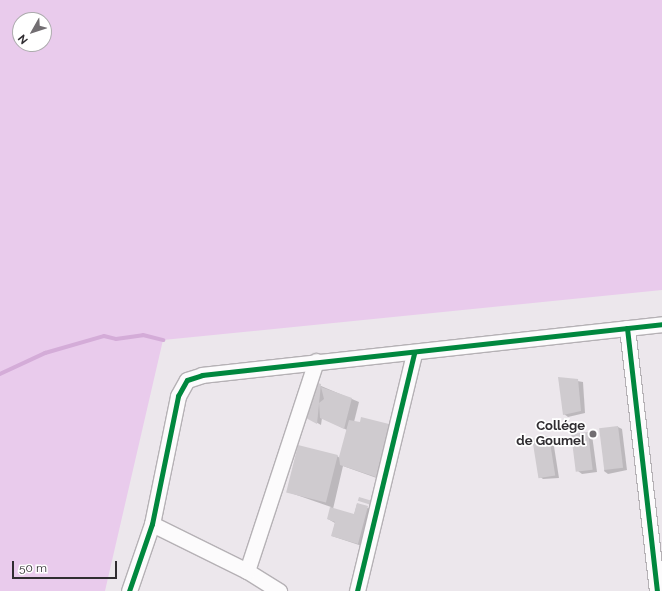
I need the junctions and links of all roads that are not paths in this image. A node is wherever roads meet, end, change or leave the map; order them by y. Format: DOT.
graph roads {
  1 [pos="662,324"];
  2 [pos="627,328"];
  3 [pos="414,353"];
  4 [pos="316,361"];
  5 [pos="152,524"];
  6 [pos="657,535"];
  7 [pos="247,572"];
  8 [pos="129,591"];
  9 [pos="279,591"];
  10 [pos="356,591"];
  11 [pos="657,591"];
  1 -- 2 [label="street"];
  2 -- 3 [label="street"];
  2 -- 6 [label="street"];
  3 -- 4 [label="street"];
  3 -- 10 [label="street"];
  4 -- 5 [label="street"];
  4 -- 7 [label="street"];
  5 -- 7 [label="street"];
  5 -- 8 [label="street"];
  6 -- 11 [label="street"];
  7 -- 9 [label="street"];
}
